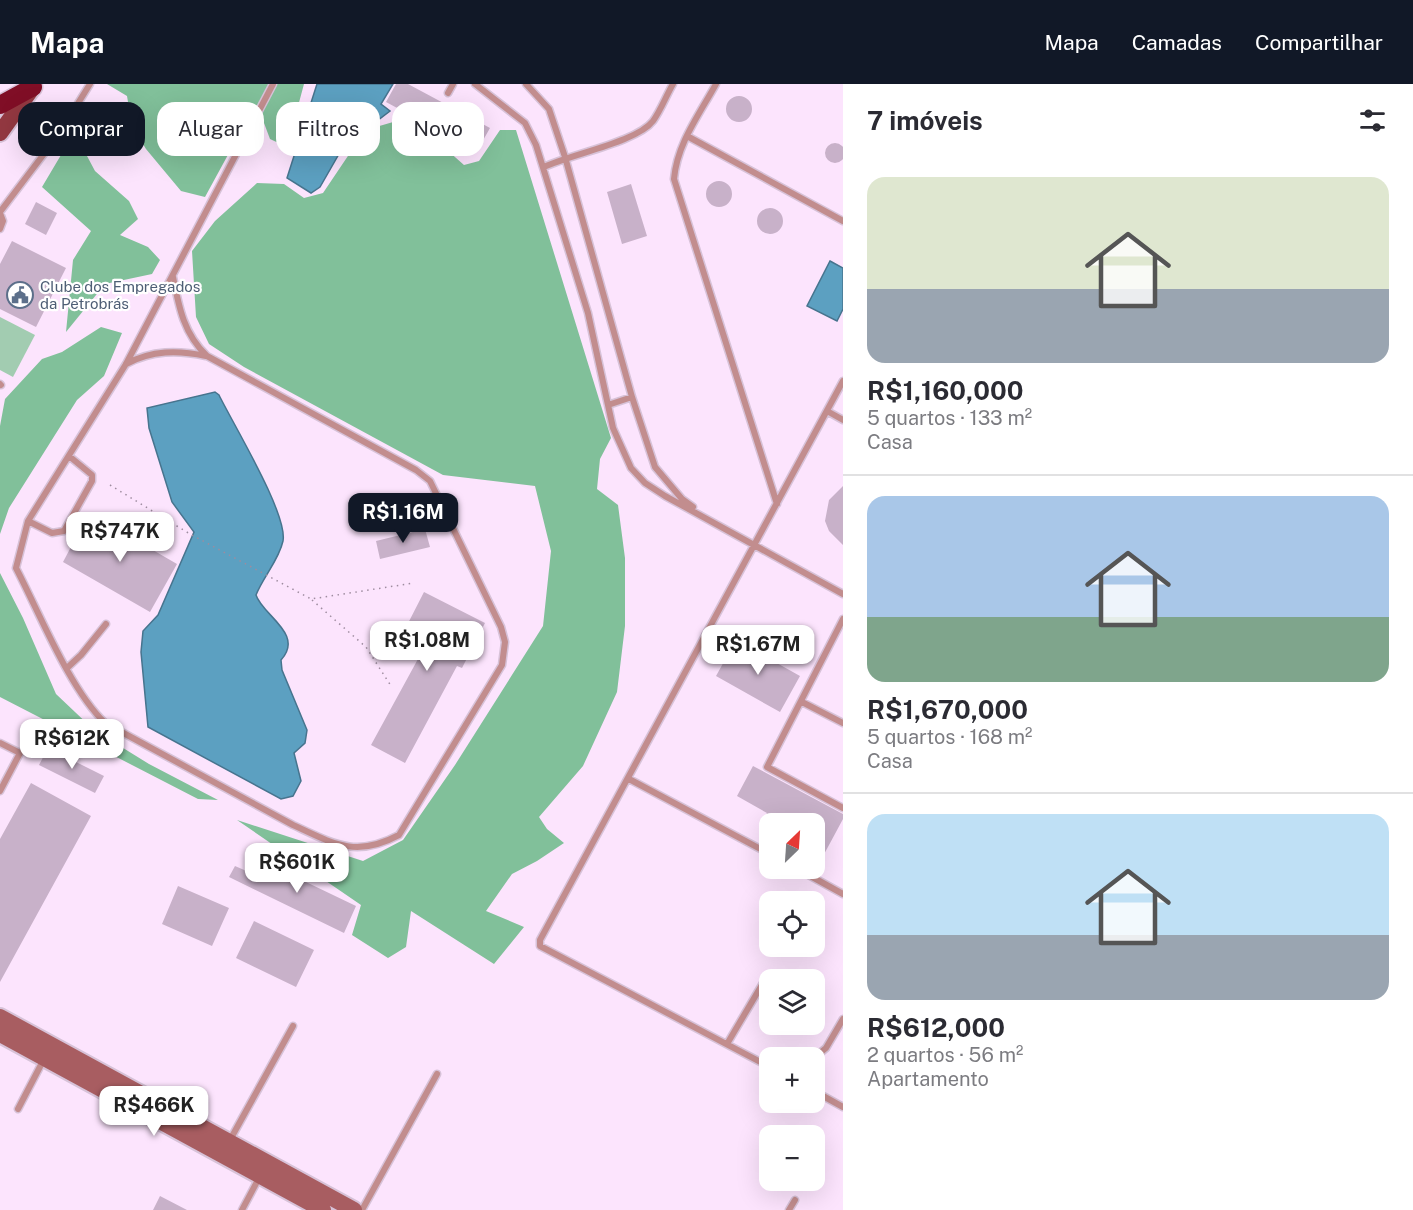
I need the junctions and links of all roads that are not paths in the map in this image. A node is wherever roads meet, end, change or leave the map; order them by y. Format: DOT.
graph roads {
  1 [pos="90,84"];
  2 [pos="273,84"];
  3 [pos="453,84"];
  4 [pos="475,84"];
  5 [pos="526,84"];
  6 [pos="673,84"];
  7 [pos="716,84"];
  8 [pos="34,86"];
  9 [pos="448,93"];
  10 [pos="0,105"];
  11 [pos="0,133"];
  12 [pos="687,136"];
  13 [pos="565,157"];
  14 [pos="544,167"];
  15 [pos="0,213"];
  16 [pos="843,221"];
  17 [pos="0,229"];
  18 [pos="173,278"];
  19 [pos="207,356"];
  20 [pos="126,364"];
  21 [pos="843,381"];
  22 [pos="632,397"];
  23 [pos="608,405"];
  24 [pos="827,411"];
  25 [pos="843,420"];
  26 [pos="69,456"];
  27 [pos="777,504"];
  28 [pos="28,521"];
  29 [pos="725,530"];
  30 [pos="754,546"];
  31 [pos="843,594"];
  32 [pos="843,619"];
  33 [pos="106,624"];
  34 [pos="67,668"];
  35 [pos="802,702"];
  36 [pos="843,723"];
  37 [pos="0,743"];
  38 [pos="629,778"];
  39 [pos="0,791"];
  40 [pos="843,808"];
  41 [pos="759,848"];
  42 [pos="816,879"];
  43 [pos="843,894"];
  44 [pos="759,989"];
  45 [pos="0,1017"];
  46 [pos="843,1019"];
  47 [pos="293,1026"];
  48 [pos="0,1034"];
  49 [pos="727,1044"];
  50 [pos="825,1049"];
  51 [pos="44,1058"];
  52 [pos="759,1061"];
  53 [pos="437,1074"];
  54 [pos="825,1097"];
  55 [pos="843,1107"];
  56 [pos="18,1109"];
  57 [pos="226,1148"];
  58 [pos="263,1169"];
  59 [pos="795,1200"];
  60 [pos="242,1210"];
  61 [pos="323,1210"];
  62 [pos="354,1210"];
  63 [pos="362,1210"];
  64 [pos="789,1210"];
  1 -- 15 [label="lane"];
  2 -- 18 [label="lane"];
  3 -- 9 [label="lane"];
  4 -- 14 [label="lane"];
  5 -- 13 [label="lane"];
  6 -- 13 [label="lane"];
  7 -- 12 [label="lane"];
  8 -- 10 [label="highway"];
  8 -- 11 [label="main road"];
  12 -- 16 [label="lane"];
  12 -- 27 [label="lane"];
  13 -- 14 [label="lane"];
  13 -- 22 [label="lane"];
  14 -- 23 [label="lane"];
  15 -- 17 [label="lane"];
  18 -- 19 [label="lane"];
  18 -- 20 [label="lane"];
  19 -- 20 [label="lane"];
  19 -- 34 [label="lane"];
  20 -- 26 [label="lane"];
  21 -- 24 [label="lane"];
  22 -- 23 [label="lane"];
  22 -- 29 [label="lane"];
  23 -- 29 [label="lane"];
  24 -- 25 [label="lane"];
  24 -- 27 [label="lane"];
  26 -- 28 [label="lane"];
  26 -- 28 [label="lane"];
  27 -- 30 [label="lane"];
  28 -- 34 [label="lane"];
  29 -- 30 [label="lane"];
  30 -- 31 [label="lane"];
  30 -- 38 [label="lane"];
  32 -- 35 [label="lane"];
  33 -- 34 [label="lane"];
  35 -- 36 [label="lane"];
  35 -- 40 [label="lane"];
  37 -- 39 [label="lane"];
  38 -- 41 [label="lane"];
  38 -- 49 [label="lane"];
  42 -- 43 [label="lane"];
  44 -- 49 [label="lane"];
  45 -- 57 [label="main road"];
  46 -- 50 [label="lane"];
  47 -- 57 [label="lane"];
  48 -- 51 [label="main road"];
  49 -- 52 [label="lane"];
  51 -- 56 [label="lane"];
  51 -- 57 [label="main road"];
  53 -- 63 [label="lane"];
  54 -- 55 [label="lane"];
  57 -- 58 [label="main road"];
  58 -- 60 [label="lane"];
  58 -- 61 [label="main road"];
  58 -- 62 [label="main road"];
  59 -- 64 [label="lane"];
}
